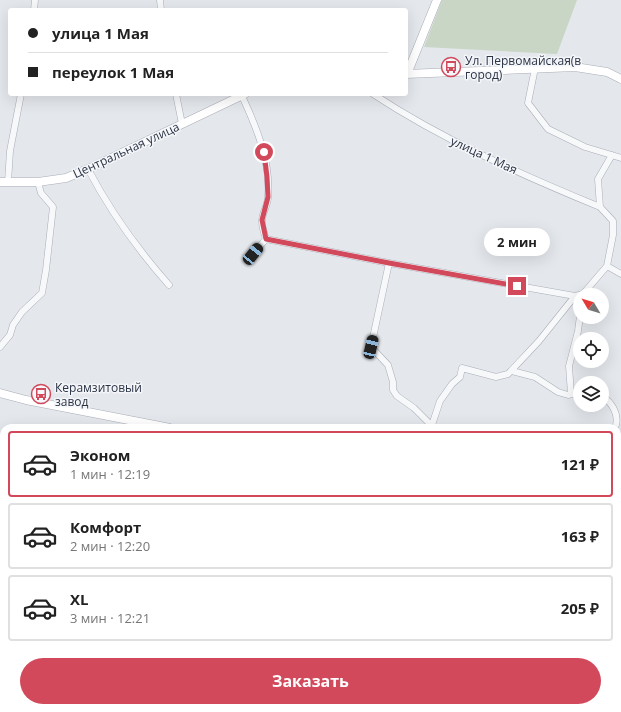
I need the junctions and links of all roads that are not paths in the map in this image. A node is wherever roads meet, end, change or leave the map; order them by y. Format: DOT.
graph roads {
  1 [pos="437,0"];
  2 [pos="535,68"];
  3 [pos="408,69"];
  4 [pos="408,74"];
  5 [pos="621,79"];
  6 [pos="21,96"];
  7 [pos="176,96"];
  8 [pos="242,96"];
  9 [pos="244,96"];
  10 [pos="376,96"];
  11 [pos="182,124"];
  12 [pos="612,155"];
  13 [pos="621,158"];
  14 [pos="88,169"];
  15 [pos="4,182"];
  16 [pos="38,182"];
  17 [pos="600,207"];
  18 [pos="266,239"];
  19 [pos="253,254"];
  20 [pos="389,263"];
  21 [pos="607,266"];
  22 [pos="621,274"];
  23 [pos="169,285"];
  24 [pos="588,288"];
  25 [pos="573,296"];
  26 [pos="573,298"];
  27 [pos="579,324"];
  28 [pos="0,347"];
  29 [pos="512,371"];
  30 [pos="0,393"];
  31 [pos="571,394"];
  32 [pos="609,400"];
  33 [pos="149,424"];
  34 [pos="428,424"];
  35 [pos="433,424"];
  36 [pos="616,424"];
  1 -- 3 [label="street"];
  2 -- 4 [label="street"];
  2 -- 5 [label="street"];
  2 -- 12 [label="street"];
  6 -- 15 [label="street"];
  7 -- 11 [label="street"];
  8 -- 11 [label="street, Центральная улица"];
  9 -- 18 [label="street"];
  10 -- 17 [label="street, улица 1 Мая"];
  11 -- 14 [label="street, Центральная улица"];
  12 -- 13 [label="street"];
  12 -- 17 [label="street"];
  14 -- 16 [label="street, Центральная улица"];
  14 -- 23 [label="street"];
  15 -- 16 [label="street, Центральная улица"];
  16 -- 28 [label="street"];
  17 -- 21 [label="street"];
  18 -- 19 [label="street"];
  18 -- 20 [label="street"];
  20 -- 25 [label="street"];
  20 -- 34 [label="street"];
  21 -- 22 [label="street"];
  21 -- 24 [label="street"];
  26 -- 29 [label="street"];
  27 -- 31 [label="street"];
  29 -- 31 [label="street"];
  29 -- 35 [label="street"];
  30 -- 33 [label="street"];
  32 -- 36 [label="street"];
}
